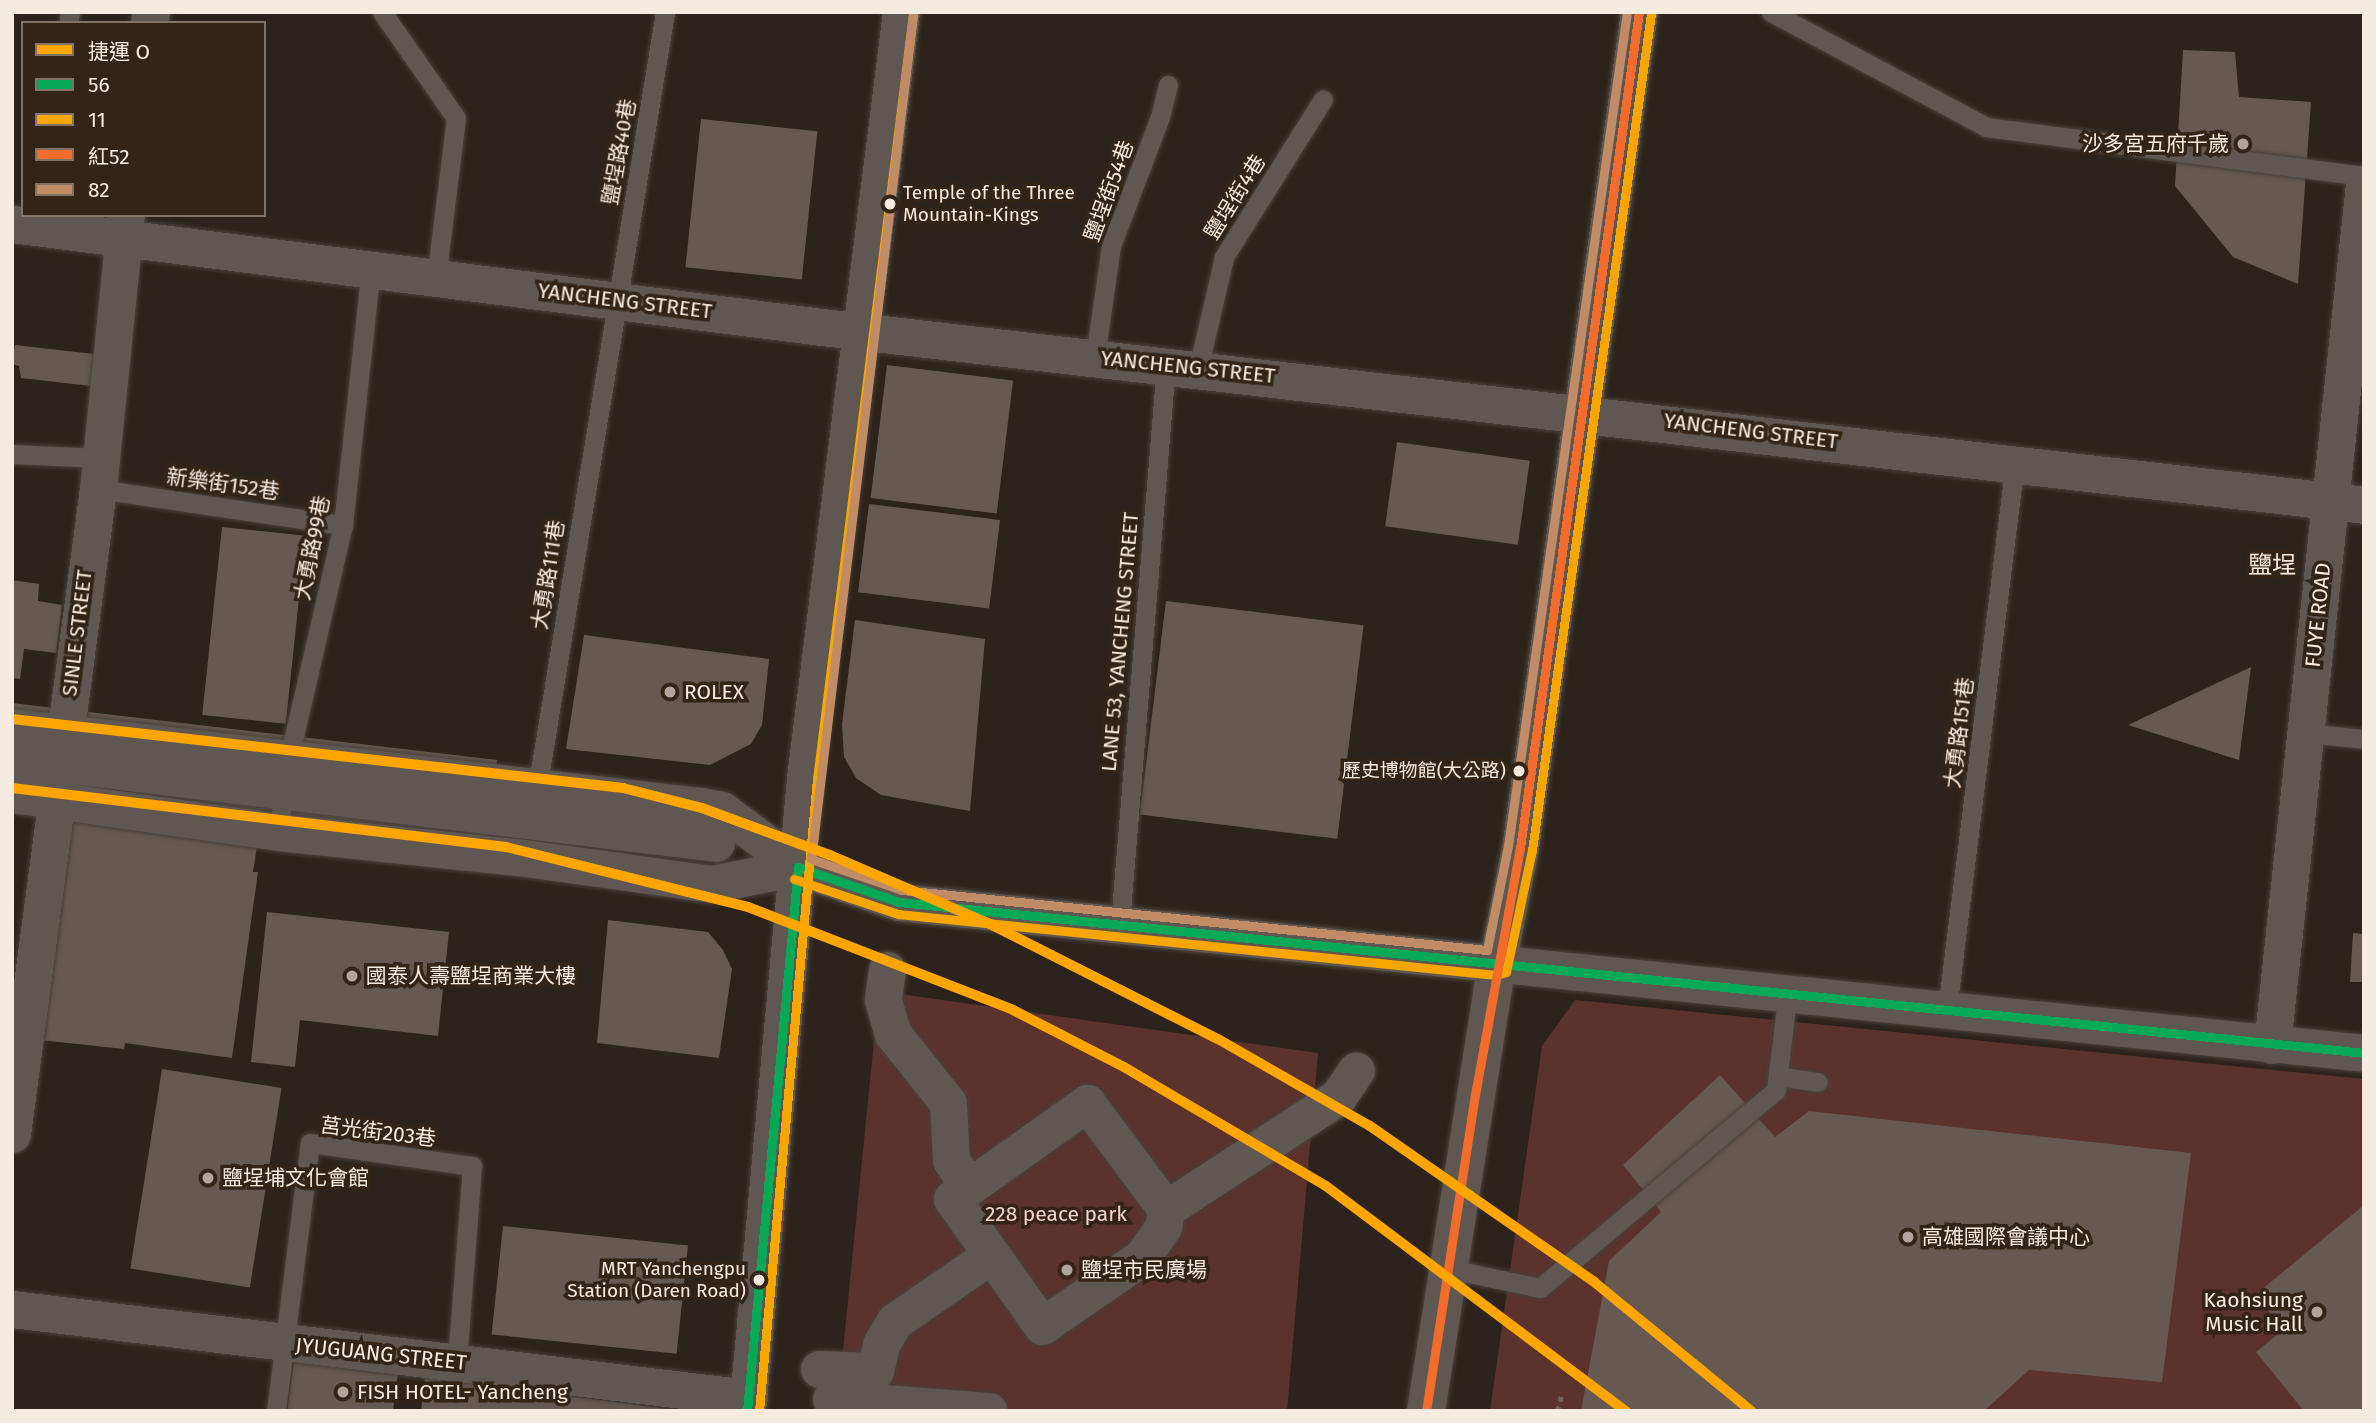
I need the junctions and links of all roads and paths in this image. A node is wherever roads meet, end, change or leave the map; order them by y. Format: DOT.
graph roads {
  1 [pos="382,12"];
  2 [pos="665,12"];
  3 [pos="901,12"];
  4 [pos="1639,12"];
  5 [pos="1771,12"];
  6 [pos="1168,85"];
  7 [pos="1323,99"];
  8 [pos="2364,176"];
  9 [pos="2364,184"];
  10 [pos="2362,224"];
  11 [pos="12,225"];
  12 [pos="125,227"];
  13 [pos="371,270"];
  14 [pos="436,278"];
  15 [pos="617,300"];
  16 [pos="862,331"];
  17 [pos="1095,357"];
  18 [pos="1182,367"];
  19 [pos="1581,411"];
  20 [pos="12,454"];
  21 [pos="2015,462"];
  22 [pos="99,474"];
  23 [pos="2347,504"];
  24 [pos="342,524"];
  25 [pos="12,727"];
  26 [pos="2305,733"];
  27 [pos="2364,739"];
  28 [pos="12,758"];
  29 [pos="60,765"];
  30 [pos="286,774"];
  31 [pos="12,794"];
  32 [pos="535,803"];
  33 [pos="278,832"];
  34 [pos="716,842"];
  35 [pos="525,858"];
  36 [pos="798,867"];
  37 [pos="1120,923"];
  38 [pos="1497,963"];
  39 [pos="887,970"];
  40 [pos="1788,991"];
  41 [pos="1947,1010"];
  42 [pos="2272,1045"];
  43 [pos="2364,1053"];
  44 [pos="1356,1070"];
  45 [pos="1778,1076"];
  46 [pos="1818,1082"];
  47 [pos="12,1134"];
  48 [pos="968,1187"];
  49 [pos="1166,1209"];
  50 [pos="991,1255"];
  51 [pos="1450,1269"];
  52 [pos="12,1309"];
  53 [pos="283,1343"];
  54 [pos="457,1361"];
  55 [pos="1562,1394"];
  56 [pos="748,1404"];
  57 [pos="276,1411"];
  58 [pos="989,1411"];
  59 [pos="1426,1411"];
  60 [pos="1557,1411"];
  1 -- 14 [label="lane"];
  2 -- 15 [label="lane, 鹽埕路40巷"];
  3 -- 16 [label="street"];
  4 -- 19 [label="street"];
  5 -- 8 [label="lane"];
  6 -- 17 [label="lane, 鹽埕街54巷"];
  7 -- 18 [label="lane, 鹽埕街4巷"];
  9 -- 10 [label="street, FUYE ROAD"];
  10 -- 23 [label="street, FUYE ROAD"];
  11 -- 12 [label="street, YANCHENG STREET"];
  12 -- 13 [label="street, YANCHENG STREET"];
  12 -- 22 [label="street, SINLE STREET"];
  13 -- 14 [label="street, YANCHENG STREET"];
  13 -- 24 [label="lane, 大勇路99巷"];
  14 -- 15 [label="street, YANCHENG STREET"];
  15 -- 16 [label="street, YANCHENG STREET"];
  15 -- 32 [label="lane, 大勇路111巷"];
  16 -- 17 [label="street, YANCHENG STREET"];
  16 -- 36 [label="street"];
  17 -- 18 [label="street, YANCHENG STREET"];
  18 -- 19 [label="street, YANCHENG STREET"];
  18 -- 37 [label="lane, LANE 53, YANCHENG STREET"];
  19 -- 21 [label="street, YANCHENG STREET"];
  19 -- 38 [label="street"];
  20 -- 22 [label="lane, 新樂街152巷"];
  21 -- 23 [label="street, YANCHENG STREET"];
  21 -- 41 [label="lane, 大勇路151巷"];
  22 -- 24 [label="lane, 新樂街152巷"];
  22 -- 29 [label="street, SINLE STREET"];
  23 -- 26 [label="street, FUYE ROAD"];
  24 -- 30 [label="lane, 大勇路99巷"];
  25 -- 29 [label="street"];
  26 -- 27 [label="lane"];
  26 -- 42 [label="street, FUYE ROAD"];
  28 -- 29 [label="street"];
  29 -- 30 [label="street"];
  29 -- 31 [label="street"];
  29 -- 33 [label="street"];
  29 -- 47 [label="street, SINLE STREET"];
  30 -- 32 [label="street"];
  30 -- 33 [label="lane, 大勇路99巷"];
  32 -- 34 [label="street"];
  32 -- 35 [label="lane, 大勇路111巷"];
  32 -- 36 [label="street"];
  33 -- 35 [label="street"];
  35 -- 36 [label="street"];
  36 -- 37 [label="street"];
  36 -- 56 [label="street"];
  37 -- 38 [label="street"];
  38 -- 40 [label="street"];
  38 -- 51 [label="street"];
  39 -- 48 [label="street"];
  40 -- 41 [label="street"];
  40 -- 45 [label="lane"];
  41 -- 42 [label="street"];
  42 -- 43 [label="street"];
  44 -- 49 [label="street"];
  45 -- 46 [label="lane"];
  45 -- 51 [label="lane"];
  48 -- 49 [label="street"];
  48 -- 50 [label="street"];
  49 -- 50 [label="street"];
  50 -- 58 [label="street"];
  51 -- 59 [label="street"];
  52 -- 53 [label="street, JYUGUANG STREET"];
  53 -- 54 [label="street, JYUGUANG STREET"];
  53 -- 54 [label="lane, 莒光街203巷"];
  53 -- 57 [label="lane"];
  54 -- 56 [label="street, JYUGUANG STREET"];
  55 -- 60 [label="path"];
}
